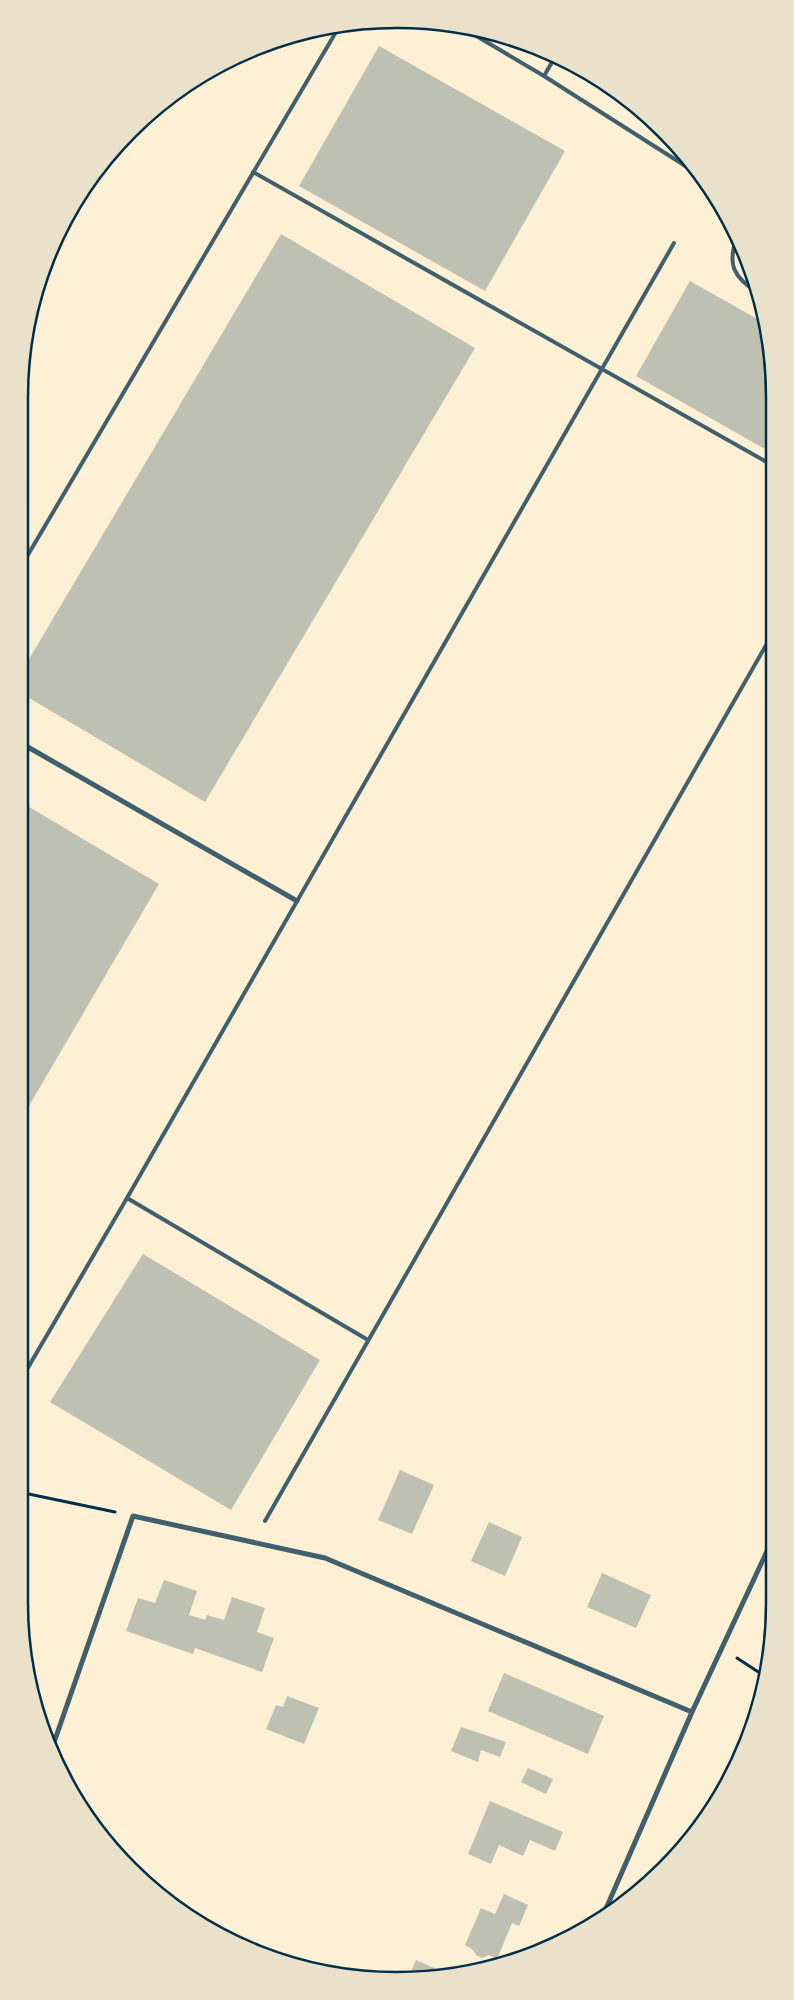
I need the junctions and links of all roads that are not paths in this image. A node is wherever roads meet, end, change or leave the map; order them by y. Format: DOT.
graph roads {
  1 [pos="335,33"];
  2 [pos="478,37"];
  3 [pos="552,62"];
  4 [pos="544,76"];
  5 [pos="685,166"];
  6 [pos="254,172"];
  7 [pos="674,243"];
  8 [pos="734,247"];
  9 [pos="750,287"];
  10 [pos="601,369"];
  11 [pos="766,462"];
  12 [pos="28,555"];
  13 [pos="766,645"];
  14 [pos="28,747"];
  15 [pos="297,901"];
  16 [pos="128,1198"];
  17 [pos="368,1340"];
  18 [pos="28,1368"];
  19 [pos="265,1521"];
  20 [pos="766,1553"];
  21 [pos="692,1712"];
  22 [pos="54,1739"];
  23 [pos="607,1907"];
  1 -- 6 [label="lane"];
  2 -- 4 [label="lane"];
  3 -- 4 [label="lane"];
  4 -- 5 [label="lane"];
  6 -- 10 [label="lane"];
  6 -- 12 [label="lane"];
  7 -- 10 [label="lane"];
  8 -- 9 [label="lane"];
  10 -- 11 [label="lane"];
  10 -- 15 [label="lane"];
  13 -- 17 [label="lane"];
  14 -- 15 [label="street"];
  15 -- 16 [label="lane"];
  16 -- 17 [label="lane"];
  16 -- 18 [label="lane"];
  17 -- 19 [label="lane"];
  20 -- 21 [label="street"];
  21 -- 22 [label="street"];
  21 -- 23 [label="street"];
}
